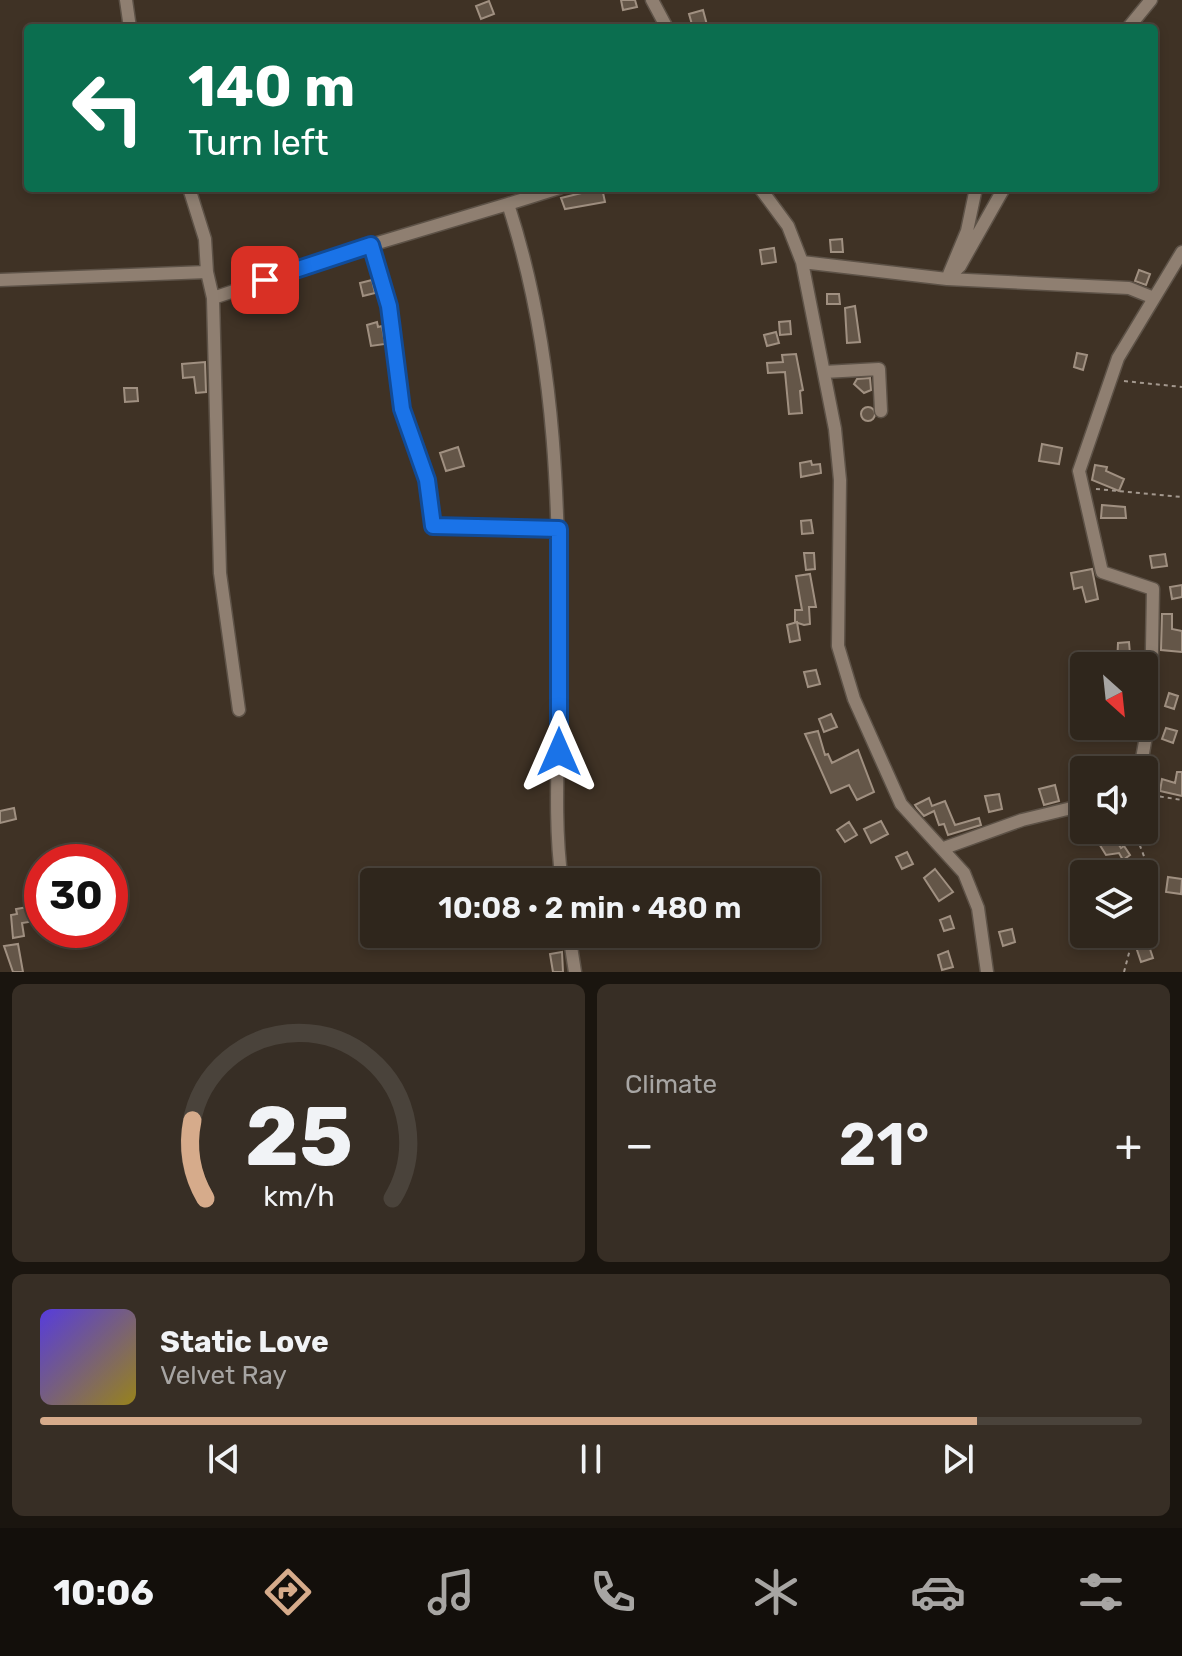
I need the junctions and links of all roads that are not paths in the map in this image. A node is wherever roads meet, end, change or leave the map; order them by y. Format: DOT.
graph roads {
  1 [pos="126,0"];
  2 [pos="652,0"];
  3 [pos="1151,0"];
  4 [pos="129,24"];
  5 [pos="665,24"];
  6 [pos="1131,24"];
  7 [pos="190,192"];
  8 [pos="546,192"];
  9 [pos="763,192"];
  10 [pos="975,192"];
  11 [pos="1002,192"];
  12 [pos="508,204"];
  13 [pos="371,245"];
  14 [pos="1182,252"];
  15 [pos="802,262"];
  16 [pos="207,272"];
  17 [pos="947,279"];
  18 [pos="0,280"];
  19 [pos="213,298"];
  20 [pos="1154,298"];
  21 [pos="824,372"];
  22 [pos="881,411"];
  23 [pos="559,529"];
  24 [pos="239,710"];
  25 [pos="1142,756"];
  26 [pos="1070,808"];
  27 [pos="944,848"];
  28 [pos="562,868"];
  29 [pos="571,948"];
  30 [pos="575,972"];
  31 [pos="987,972"];
  1 -- 4 [label="street"];
  2 -- 5 [label="street"];
  3 -- 6 [label="street"];
  7 -- 16 [label="street"];
  8 -- 12 [label="street"];
  9 -- 15 [label="street"];
  10 -- 17 [label="street"];
  11 -- 17 [label="street"];
  12 -- 13 [label="street"];
  12 -- 23 [label="street"];
  13 -- 19 [label="street"];
  13 -- 23 [label="street"];
  14 -- 20 [label="street"];
  15 -- 17 [label="street"];
  15 -- 21 [label="street"];
  16 -- 18 [label="street"];
  16 -- 19 [label="street"];
  17 -- 20 [label="street"];
  19 -- 24 [label="street"];
  20 -- 25 [label="street"];
  21 -- 22 [label="street"];
  21 -- 27 [label="street"];
  23 -- 28 [label="street"];
  26 -- 27 [label="street"];
  27 -- 31 [label="street"];
  29 -- 30 [label="street"];
}
